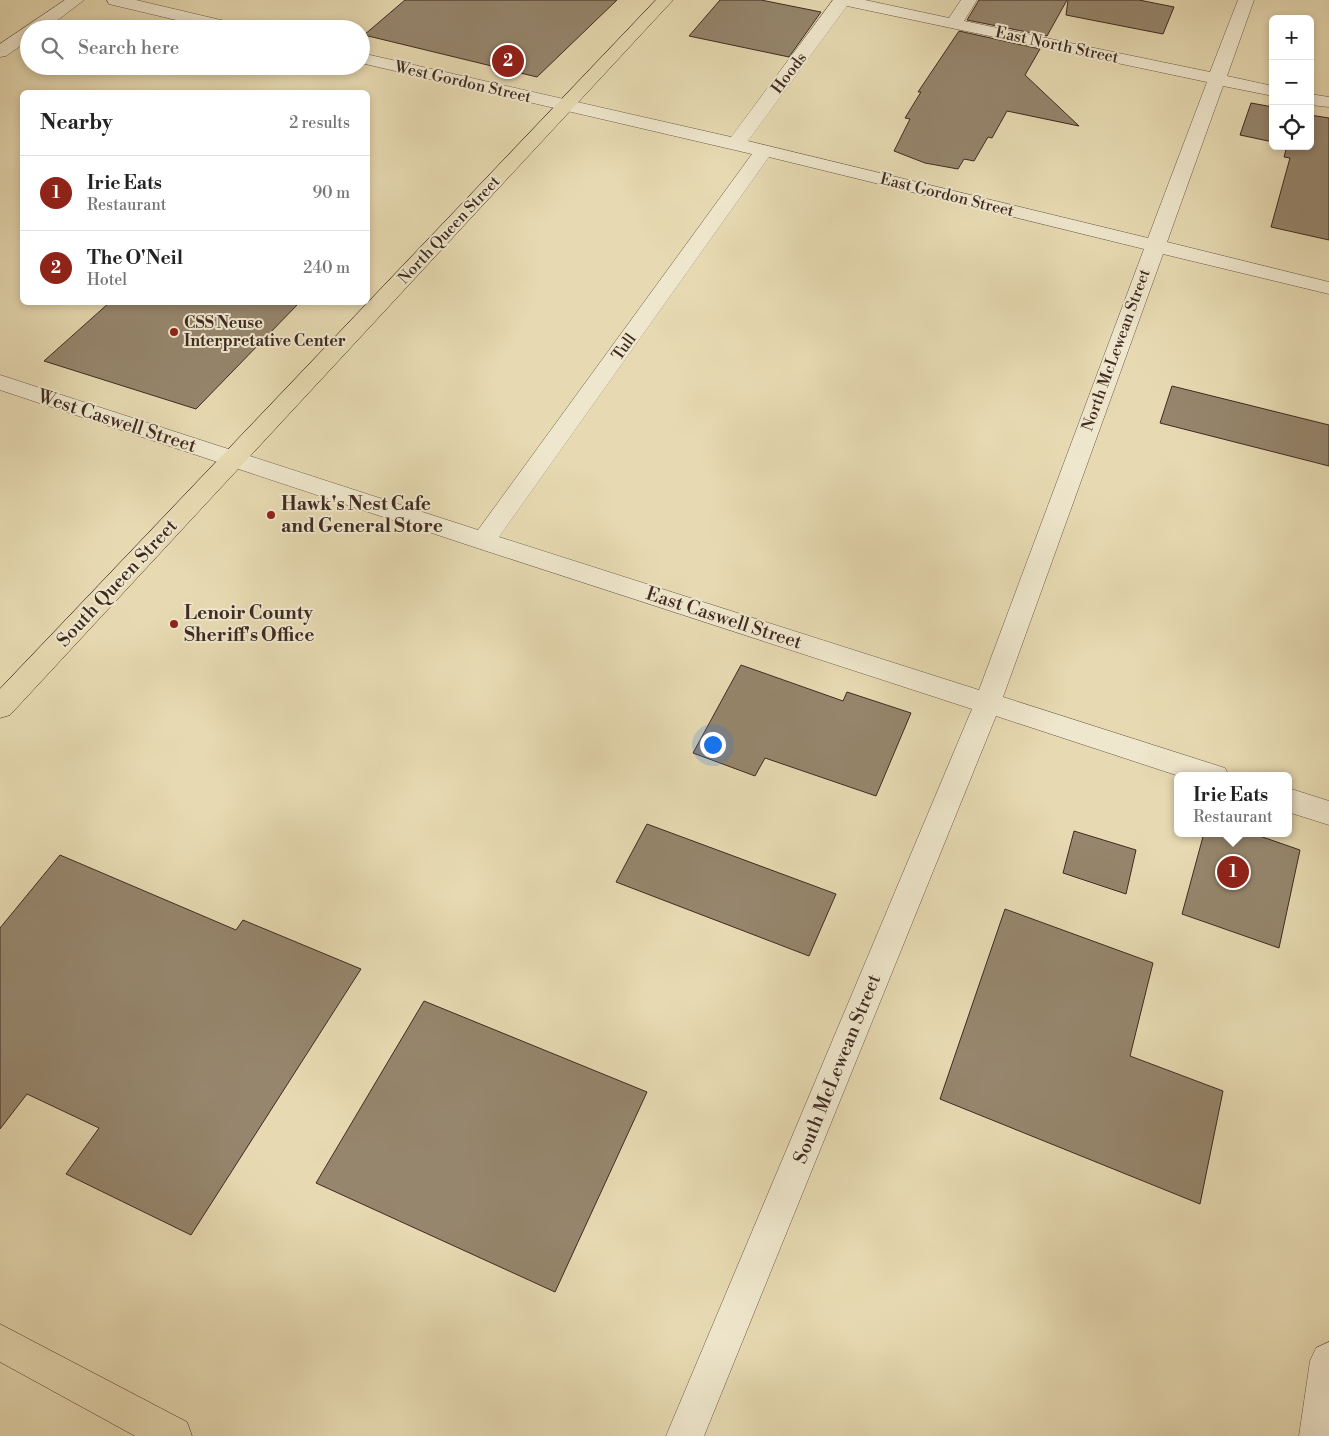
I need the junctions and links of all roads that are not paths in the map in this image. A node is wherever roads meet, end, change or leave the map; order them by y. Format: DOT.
graph roads {
  1 [pos="76,0"];
  2 [pos="114,0"];
  3 [pos="665,0"];
  4 [pos="842,0"];
  5 [pos="969,0"];
  6 [pos="1246,0"];
  7 [pos="47,20"];
  8 [pos="198,20"];
  9 [pos="953,24"];
  10 [pos="20,38"];
  11 [pos="0,52"];
  12 [pos="370,60"];
  13 [pos="1216,79"];
  14 [pos="1269,90"];
  15 [pos="1314,99"];
  16 [pos="1329,102"];
  17 [pos="564,106"];
  18 [pos="736,145"];
  19 [pos="764,151"];
  20 [pos="1154,246"];
  21 [pos="1329,288"];
  22 [pos="0,382"];
  23 [pos="233,460"];
  24 [pos="484,541"];
  25 [pos="988,702"];
  26 [pos="0,707"];
  27 [pos="1203,772"];
  28 [pos="1292,801"];
  29 [pos="1329,813"];
  30 [pos="0,1342"];
  31 [pos="1329,1361"];
  32 [pos="173,1436"];
  33 [pos="685,1436"];
  34 [pos="1318,1436"];
  1 -- 7 [label="street"];
  2 -- 8 [label="street"];
  3 -- 17 [label="main road, North Queen Street"];
  4 -- 9 [label="street, East North Street"];
  4 -- 18 [label="street, Hoods"];
  5 -- 9 [label="street"];
  6 -- 13 [label="street, North McLewean Street"];
  9 -- 13 [label="street, East North Street"];
  10 -- 11 [label="street"];
  12 -- 17 [label="street, West Gordon Street"];
  13 -- 14 [label="street, East North Street"];
  13 -- 20 [label="street, North McLewean Street"];
  15 -- 16 [label="street"];
  17 -- 18 [label="street, East Gordon Street"];
  17 -- 23 [label="main road, North Queen Street"];
  18 -- 19 [label="street, East Gordon Street"];
  19 -- 20 [label="street, East Gordon Street"];
  19 -- 24 [label="street, Tull"];
  20 -- 21 [label="street, East Gordon Street"];
  20 -- 25 [label="street, North McLewean Street"];
  22 -- 23 [label="street, West Caswell Street"];
  23 -- 24 [label="street, East Caswell Street"];
  23 -- 26 [label="main road, South Queen Street"];
  24 -- 25 [label="street, East Caswell Street"];
  25 -- 27 [label="street, East Caswell Street"];
  25 -- 33 [label="street, South McLewean Street"];
  28 -- 29 [label="street"];
  30 -- 32 [label="main road"];
  31 -- 34 [label="street"];
}
